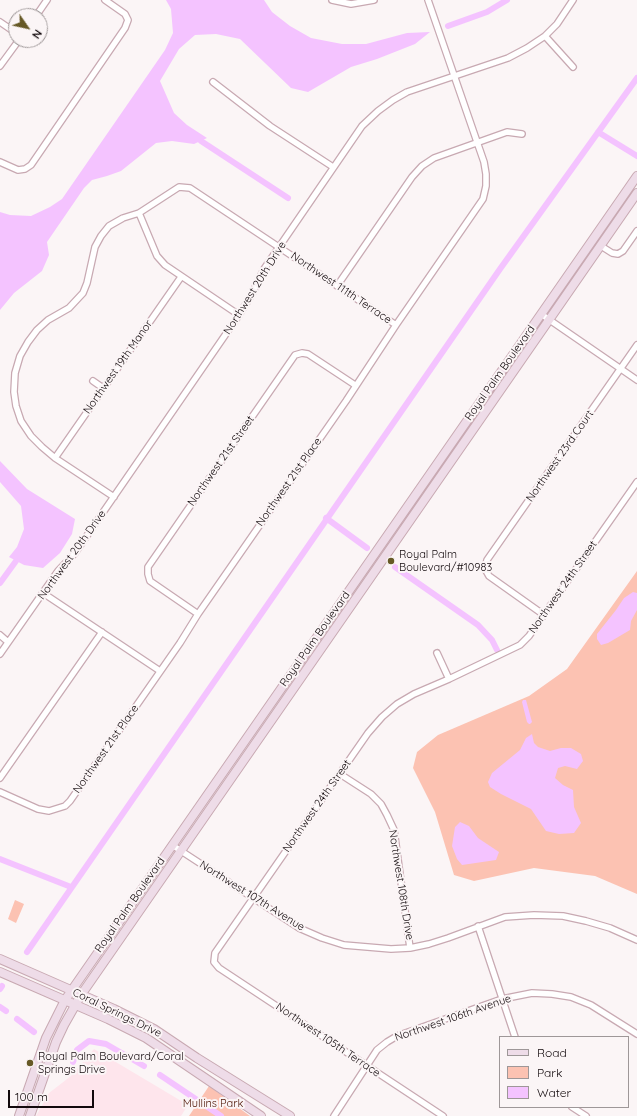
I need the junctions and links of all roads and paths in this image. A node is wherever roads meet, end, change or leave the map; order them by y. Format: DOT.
graph roads {
  1 [pos="105,0"];
  2 [pos="332,0"];
  3 [pos="374,0"];
  4 [pos="428,0"];
  5 [pos="573,0"];
  6 [pos="545,36"];
  7 [pos="12,48"];
  8 [pos="0,66"];
  9 [pos="573,67"];
  10 [pos="454,76"];
  11 [pos="213,82"];
  12 [pos="522,134"];
  13 [pos="476,142"];
  14 [pos="0,162"];
  15 [pos="333,167"];
  16 [pos="637,176"];
  17 [pos="637,193"];
  18 [pos="139,213"];
  19 [pos="637,231"];
  20 [pos="601,246"];
  21 [pos="279,247"];
  22 [pos="181,277"];
  23 [pos="338,286"];
  24 [pos="541,314"];
  25 [pos="239,315"];
  26 [pos="550,320"];
  27 [pos="396,324"];
  28 [pos="637,345"];
  29 [pos="620,369"];
  30 [pos="93,380"];
  31 [pos="637,380"];
  32 [pos="355,385"];
  33 [pos="103,388"];
  34 [pos="55,458"];
  35 [pos="637,482"];
  36 [pos="114,497"];
  37 [pos="43,593"];
  38 [pos="198,614"];
  39 [pos="544,615"];
  40 [pos="102,632"];
  41 [pos="0,636"];
  42 [pos="8,642"];
  43 [pos="436,653"];
  44 [pos="0,654"];
  45 [pos="160,671"];
  46 [pos="448,679"];
  47 [pos="340,774"];
  48 [pos="0,778"];
  49 [pos="0,792"];
  50 [pos="172,846"];
  51 [pos="181,851"];
  52 [pos="254,898"];
  53 [pos="478,926"];
  54 [pos="637,940"];
  55 [pos="410,948"];
  56 [pos="0,959"];
  57 [pos="214,962"];
  58 [pos="0,972"];
  59 [pos="71,990"];
  60 [pos="81,995"];
  61 [pos="502,999"];
  62 [pos="65,1000"];
  63 [pos="75,1004"];
  64 [pos="637,1034"];
  65 [pos="514,1036"];
  66 [pos="367,1066"];
  67 [pos="574,1108"];
  68 [pos="19,1116"];
  69 [pos="30,1116"];
  70 [pos="261,1116"];
  71 [pos="290,1116"];
  72 [pos="334,1116"];
  73 [pos="443,1116"];
  74 [pos="586,1116"];
  1 -- 14 [label="street"];
  2 -- 3 [label="street"];
  4 -- 10 [label="street, Northwest 21st Place"];
  5 -- 6 [label="street, Northwest 20th Drive"];
  6 -- 9 [label="street"];
  6 -- 10 [label="street, Northwest 20th Drive"];
  7 -- 8 [label="street"];
  10 -- 13 [label="street, Northwest 21st Place"];
  10 -- 15 [label="street, Northwest 20th Drive"];
  11 -- 15 [label="street"];
  12 -- 13 [label="street"];
  13 -- 23 [label="street"];
  13 -- 27 [label="street, Northwest 21st Place"];
  15 -- 21 [label="street, Northwest 20th Drive"];
  16 -- 24 [label="main road, Royal Palm Boulevard"];
  17 -- 20 [label="main road, Royal Palm Boulevard"];
  18 -- 21 [label="street, Northwest 111th Terrace"];
  18 -- 22 [label="street"];
  18 -- 34 [label="street"];
  19 -- 20 [label="street"];
  20 -- 26 [label="main road, Royal Palm Boulevard"];
  21 -- 23 [label="street, Northwest 111th Terrace"];
  21 -- 25 [label="street, Northwest 20th Drive"];
  22 -- 25 [label="street"];
  22 -- 33 [label="street, Northwest 19th Manor"];
  23 -- 27 [label="street, Northwest 111th Terrace"];
  24 -- 26 [label="street"];
  24 -- 50 [label="main road, Royal Palm Boulevard"];
  25 -- 36 [label="street, Northwest 20th Drive"];
  26 -- 29 [label="street"];
  26 -- 51 [label="main road, Royal Palm Boulevard"];
  27 -- 32 [label="street, Northwest 21st Place"];
  28 -- 29 [label="street, Northwest 23rd Court"];
  29 -- 31 [label="street"];
  29 -- 39 [label="street, Northwest 23rd Court"];
  30 -- 33 [label="street"];
  32 -- 38 [label="street, Northwest 21st Place"];
  32 -- 38 [label="street, Northwest 21st Street"];
  33 -- 34 [label="street, Northwest 19th Manor"];
  34 -- 36 [label="street"];
  35 -- 39 [label="street, Northwest 24th Street"];
  36 -- 37 [label="street, Northwest 20th Drive"];
  37 -- 40 [label="street"];
  37 -- 42 [label="street, Northwest 20th Drive"];
  38 -- 45 [label="street, Northwest 21st Place"];
  39 -- 46 [label="street, Northwest 24th Street"];
  40 -- 45 [label="street"];
  40 -- 48 [label="street"];
  41 -- 42 [label="street"];
  42 -- 44 [label="street, Northwest 20th Drive"];
  43 -- 46 [label="street"];
  45 -- 49 [label="street, Northwest 21st Place"];
  46 -- 47 [label="street, Northwest 24th Street"];
  47 -- 52 [label="street, Northwest 24th Street"];
  47 -- 55 [label="street, Northwest 108th Drive"];
  50 -- 51 [label="street, Northwest 107th Avenue"];
  50 -- 59 [label="main road, Royal Palm Boulevard"];
  51 -- 52 [label="street, Northwest 107th Avenue"];
  51 -- 60 [label="main road, Royal Palm Boulevard"];
  52 -- 55 [label="street, Northwest 107th Avenue"];
  52 -- 57 [label="street, Northwest 24th Street"];
  53 -- 54 [label="street, Northwest 107th Avenue"];
  53 -- 55 [label="street, Northwest 107th Avenue"];
  53 -- 61 [label="street"];
  56 -- 59 [label="main road, Coral Springs Drive"];
  57 -- 66 [label="street, Northwest 105th Terrace"];
  58 -- 62 [label="main road, Coral Springs Drive"];
  59 -- 60 [label="main road, Coral Springs Drive"];
  59 -- 62 [label="main road, Royal Palm Boulevard"];
  60 -- 63 [label="main road, Royal Palm Boulevard"];
  60 -- 71 [label="main road, Coral Springs Drive"];
  61 -- 64 [label="street, Northwest 106th Avenue"];
  61 -- 65 [label="street"];
  61 -- 66 [label="street, Northwest 106th Avenue"];
  62 -- 63 [label="main road, Coral Springs Drive"];
  62 -- 68 [label="main road, Royal Palm Boulevard"];
  63 -- 69 [label="main road, Royal Palm Boulevard"];
  63 -- 70 [label="main road, Coral Springs Drive"];
  66 -- 72 [label="street, Northwest 106th Avenue"];
  66 -- 73 [label="street, Northwest 105th Terrace"];
  67 -- 74 [label="street"];
}
